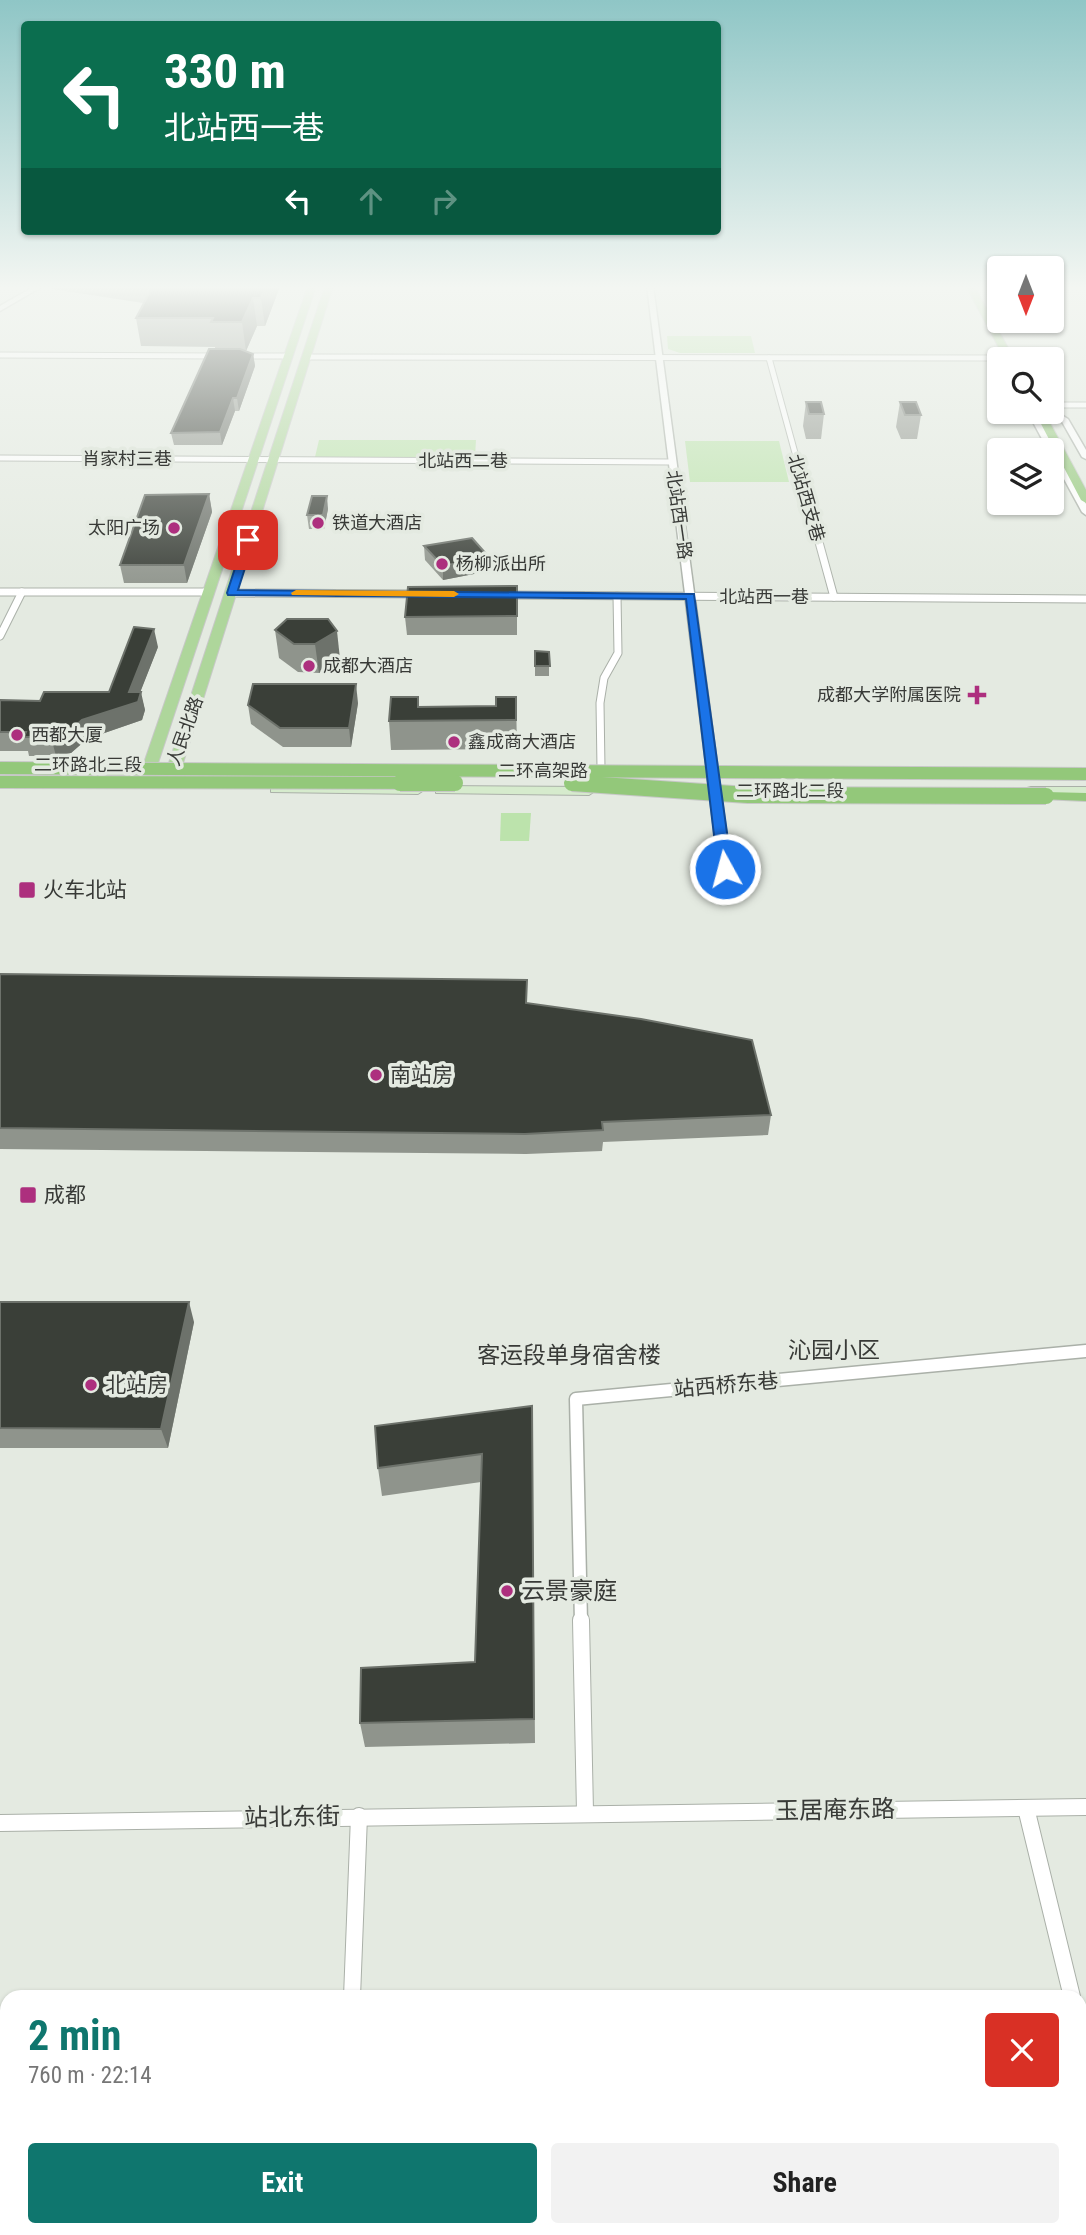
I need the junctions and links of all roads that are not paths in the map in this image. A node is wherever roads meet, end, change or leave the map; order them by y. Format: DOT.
graph roads {
  1 [pos="278,390"];
  2 [pos="296,390"];
  3 [pos="664,390"];
  4 [pos="778,390"];
  5 [pos="1064,405"];
  6 [pos="1086,405"];
  7 [pos="1064,419"];
  8 [pos="1039,424"];
  9 [pos="1046,424"];
  10 [pos="1055,424"];
  11 [pos="1086,457"];
  12 [pos="0,458"];
  13 [pos="255,460"];
  14 [pos="273,460"];
  15 [pos="671,462"];
  16 [pos="1080,475"];
  17 [pos="1086,500"];
  18 [pos="1086,512"];
  19 [pos="0,592"];
  20 [pos="22,592"];
  21 [pos="209,593"];
  22 [pos="232,593"];
  23 [pos="425,594"];
  24 [pos="493,595"];
  25 [pos="617,596"];
  26 [pos="691,596"];
  27 [pos="834,597"];
  28 [pos="1086,599"];
  29 [pos="0,636"];
  30 [pos="0,766"];
  31 [pos="149,766"];
  32 [pos="175,766"];
  33 [pos="601,768"];
  34 [pos="712,768"];
  35 [pos="1086,772"];
  36 [pos="572,783"];
  37 [pos="1086,783"];
  38 [pos="0,785"];
  39 [pos="158,788"];
  40 [pos="715,791"];
  41 [pos="1086,791"];
  42 [pos="1086,797"];
  43 [pos="725,869"];
  44 [pos="1086,1352"];
  45 [pos="1086,1807"];
  46 [pos="1026,1808"];
  47 [pos="585,1812"];
  48 [pos="359,1816"];
  49 [pos="0,1823"];
  50 [pos="352,1990"];
  51 [pos="1070,1990"];
  1 -- 13 [label="main road, 人民北路"];
  2 -- 14 [label="main road, 人民北路"];
  3 -- 15 [label="street, 北站西一路"];
  4 -- 27 [label="street, 北站西支巷"];
  5 -- 6 [label="street"];
  7 -- 11 [label="street"];
  8 -- 18 [label="street"];
  9 -- 16 [label="highway"];
  10 -- 16 [label="highway"];
  12 -- 13 [label="street, 肖家村三巷"];
  13 -- 14 [label="street, 北站西二巷"];
  13 -- 21 [label="main road, 人民北路"];
  14 -- 15 [label="street, 北站西二巷"];
  14 -- 22 [label="main road, 人民北路"];
  15 -- 26 [label="street, 北站西一路"];
  16 -- 17 [label="highway"];
  19 -- 20 [label="street"];
  20 -- 21 [label="street"];
  20 -- 29 [label="street"];
  21 -- 31 [label="main road, 人民北路"];
  22 -- 23 [label="street"];
  22 -- 32 [label="main road, 人民北路"];
  24 -- 25 [label="street, 北站西一巷"];
  25 -- 26 [label="street, 北站西一巷"];
  25 -- 33 [label="street"];
  26 -- 27 [label="street, 北站西一巷"];
  26 -- 34 [label="street, 北站西一路"];
  27 -- 28 [label="street, 北站西一巷"];
  30 -- 31 [label="main road, 二环路北三段"];
  30 -- 35 [label="highway, 二环高架路, bridge"];
  31 -- 32 [label="main road, 二环路北三段"];
  31 -- 39 [label="main road, 人民北路"];
  32 -- 33 [label="main road, 二环路北二段"];
  32 -- 39 [label="main road, 人民北路"];
  33 -- 34 [label="main road, 二环路北二段"];
  34 -- 35 [label="main road, 二环路北二段"];
  34 -- 40 [label="street, 北站西一路"];
  36 -- 37 [label="highway, 二环高架路, bridge"];
  36 -- 38 [label="highway, 二环高架路, bridge"];
  36 -- 42 [label="highway, bridge"];
  38 -- 39 [label="main road, 二环路北三段"];
  39 -- 40 [label="main road, 二环路北二段"];
  40 -- 41 [label="main road, 二环路北二段"];
  40 -- 43 [label="street, 北站西一路"];
  44 -- 47 [label="street, 站西桥东巷"];
  45 -- 46 [label="street, 玉居庵东路"];
  46 -- 47 [label="street, 玉居庵东路"];
  46 -- 51 [label="street"];
  47 -- 48 [label="street, 站北东街"];
  48 -- 49 [label="street, 站北东街"];
  48 -- 50 [label="street"];
}
